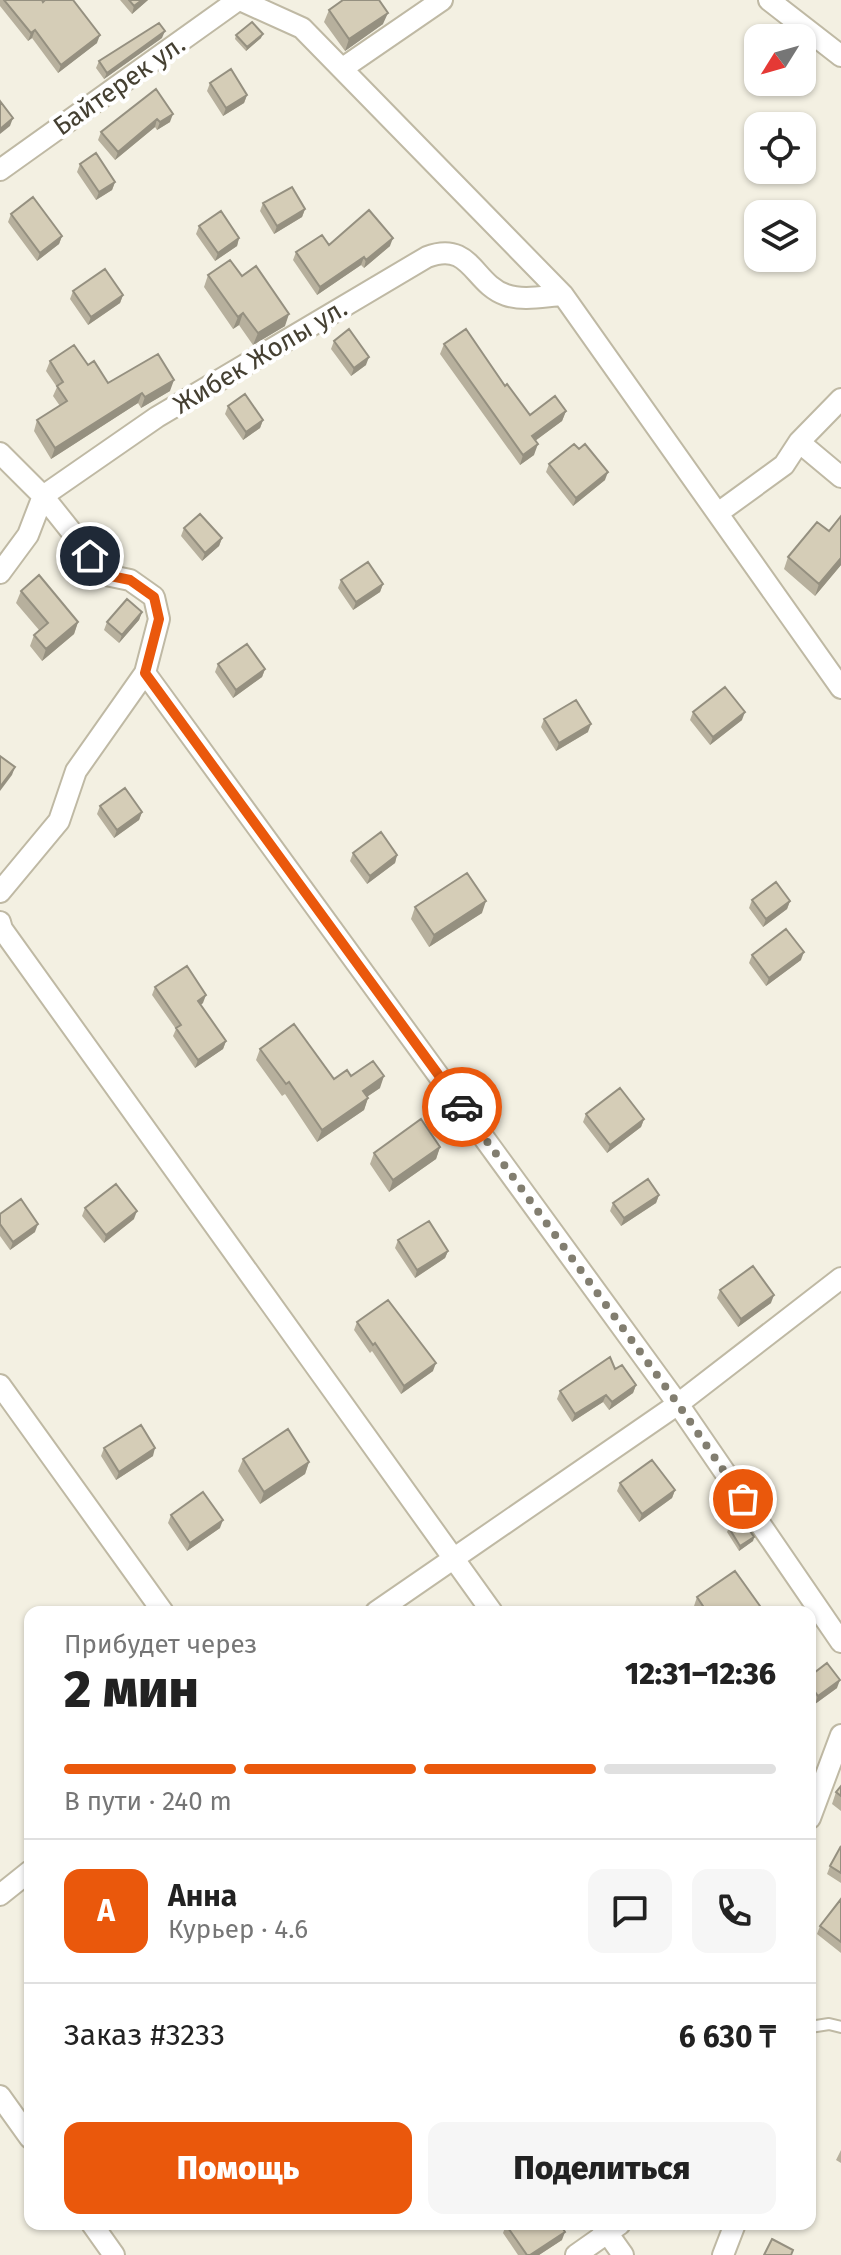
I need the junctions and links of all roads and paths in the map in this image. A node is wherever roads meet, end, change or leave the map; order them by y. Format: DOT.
graph roads {
  1 [pos="239,0"];
  2 [pos="442,0"];
  3 [pos="769,0"];
  4 [pos="841,56"];
  5 [pos="343,68"];
  6 [pos="0,170"];
  7 [pos="563,295"];
  8 [pos="841,399"];
  9 [pos="799,442"];
  10 [pos="0,453"];
  11 [pos="841,477"];
  12 [pos="43,496"];
  13 [pos="718,513"];
  14 [pos="0,573"];
  15 [pos="145,673"];
  16 [pos="841,688"];
  17 [pos="0,892"];
  18 [pos="0,922"];
  19 [pos="841,1278"];
  20 [pos="0,1385"];
  21 [pos="678,1404"];
  22 [pos="455,1559"];
  23 [pos="159,1606"];
  24 [pos="385,1606"];
  25 [pos="488,1606"];
  26 [pos="841,1642"];
  27 [pos="841,1735"];
  28 [pos="816,1802"];
  29 [pos="24,1876"];
  30 [pos="0,1895"];
  31 [pos="816,2026"];
  32 [pos="841,2027"];
  33 [pos="0,2096"];
  34 [pos="24,2130"];
  35 [pos="96,2230"];
  36 [pos="605,2230"];
  37 [pos="610,2230"];
  38 [pos="733,2230"];
  39 [pos="114,2255"];
  40 [pos="576,2255"];
  41 [pos="623,2255"];
  42 [pos="723,2255"];
  1 -- 5 [label="street"];
  1 -- 6 [label="street, Байтерек ул."];
  2 -- 5 [label="street"];
  3 -- 4 [label="street"];
  5 -- 7 [label="street"];
  7 -- 12 [label="street, Жибек Жолы ул."];
  7 -- 13 [label="street"];
  8 -- 9 [label="street"];
  9 -- 11 [label="street"];
  9 -- 13 [label="street"];
  10 -- 12 [label="street"];
  12 -- 14 [label="street"];
  12 -- 15 [label="street"];
  13 -- 16 [label="street"];
  15 -- 17 [label="street"];
  15 -- 21 [label="street"];
  18 -- 22 [label="street"];
  19 -- 21 [label="street"];
  20 -- 23 [label="street"];
  21 -- 22 [label="street"];
  21 -- 26 [label="street"];
  22 -- 24 [label="street"];
  22 -- 25 [label="street"];
  27 -- 28 [label="street"];
  29 -- 30 [label="street"];
  31 -- 32 [label="lane"];
  33 -- 34 [label="street"];
  35 -- 39 [label="street"];
  36 -- 40 [label="street"];
  37 -- 41 [label="street"];
  38 -- 42 [label="street"];
}
